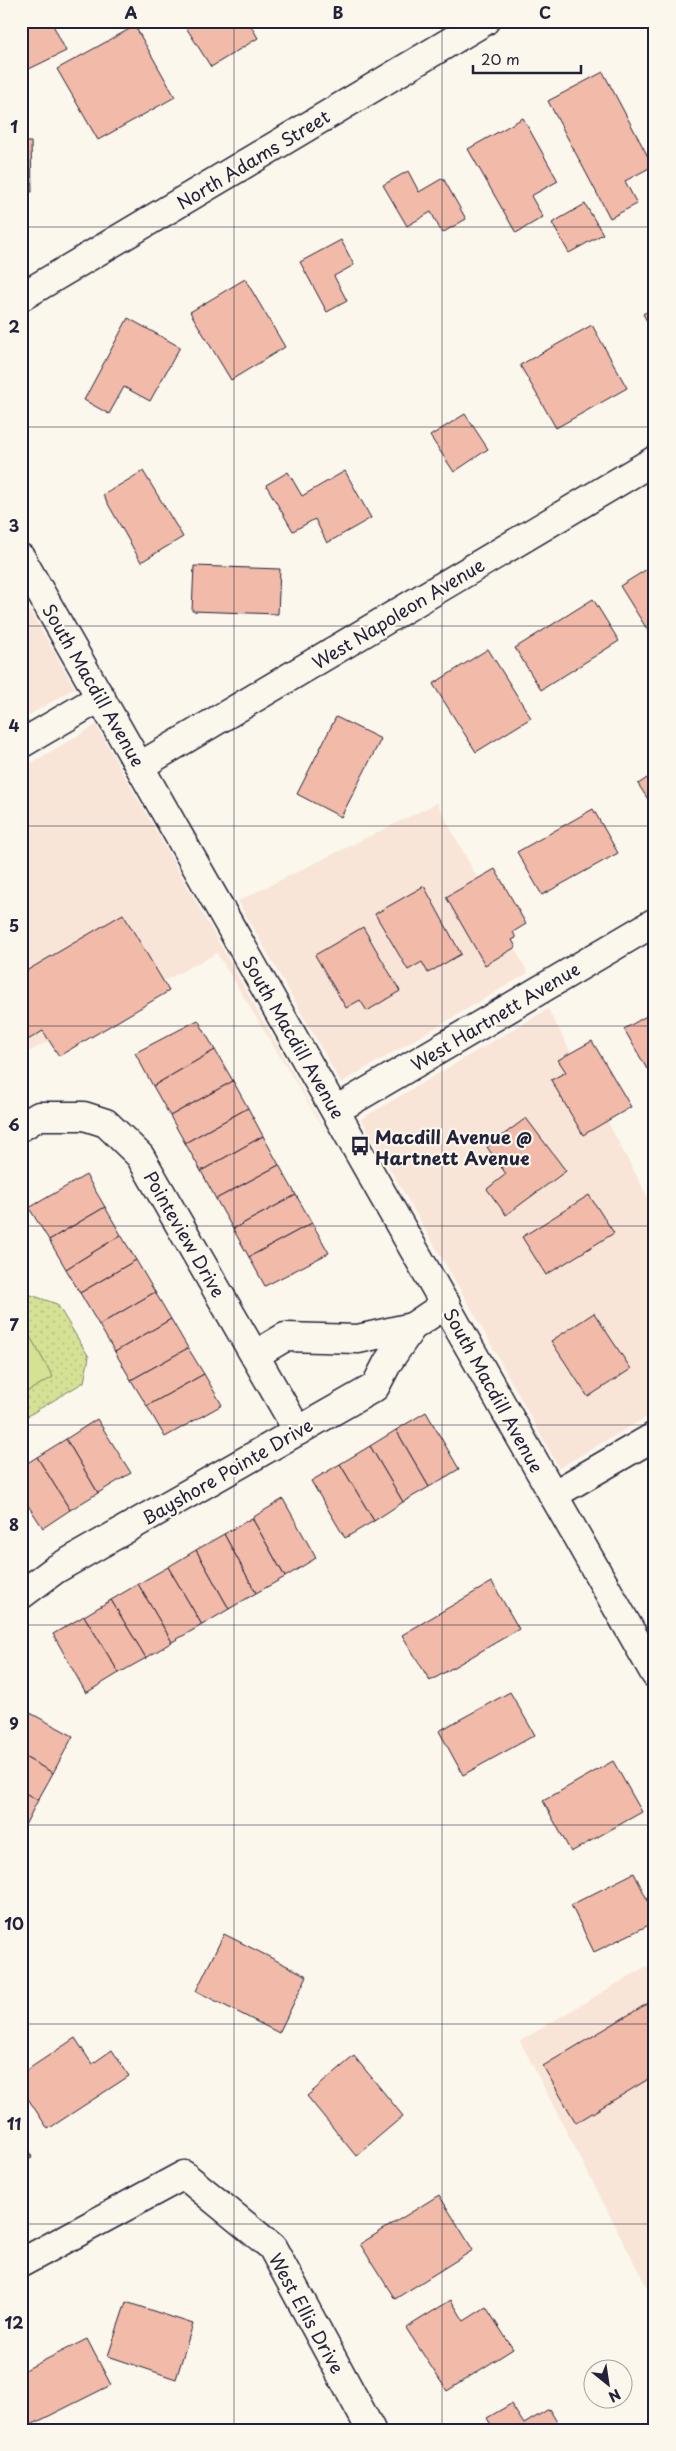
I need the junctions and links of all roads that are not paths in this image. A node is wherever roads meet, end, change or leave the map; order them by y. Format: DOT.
graph roads {
  1 [pos="485,21"];
  2 [pos="21,298"];
  3 [pos="655,460"];
  4 [pos="21,558"];
  5 [pos="101,697"];
  6 [pos="21,744"];
  7 [pos="140,766"];
  8 [pos="655,922"];
  9 [pos="336,1110"];
  10 [pos="21,1127"];
  11 [pos="446,1304"];
  12 [pos="412,1327"];
  13 [pos="255,1355"];
  14 [pos="298,1430"];
  15 [pos="655,1436"];
  16 [pos="553,1495"];
  17 [pos="21,1595"];
  18 [pos="655,1674"];
  19 [pos="21,2263"];
  20 [pos="371,2430"];
  1 -- 2 [label="street, North Adams Street"];
  3 -- 7 [label="street, West Napoleon Avenue"];
  4 -- 5 [label="street, South Macdill Avenue"];
  5 -- 6 [label="street"];
  5 -- 7 [label="street, South Macdill Avenue"];
  7 -- 9 [label="street, South Macdill Avenue"];
  8 -- 9 [label="street, West Hartnett Avenue"];
  9 -- 11 [label="street, South Macdill Avenue"];
  10 -- 13 [label="street, Pointeview Drive"];
  11 -- 12 [label="street, Bayshore Pointe Drive"];
  11 -- 16 [label="street, South Macdill Avenue"];
  12 -- 13 [label="street, Bayshore Pointe Drive"];
  12 -- 14 [label="street, Bayshore Pointe Drive"];
  13 -- 14 [label="street, Pointeview Drive"];
  14 -- 17 [label="street, Bayshore Pointe Drive"];
  15 -- 16 [label="street"];
  16 -- 18 [label="street, South Macdill Avenue"];
  19 -- 20 [label="street, West Ellis Drive"];
}
